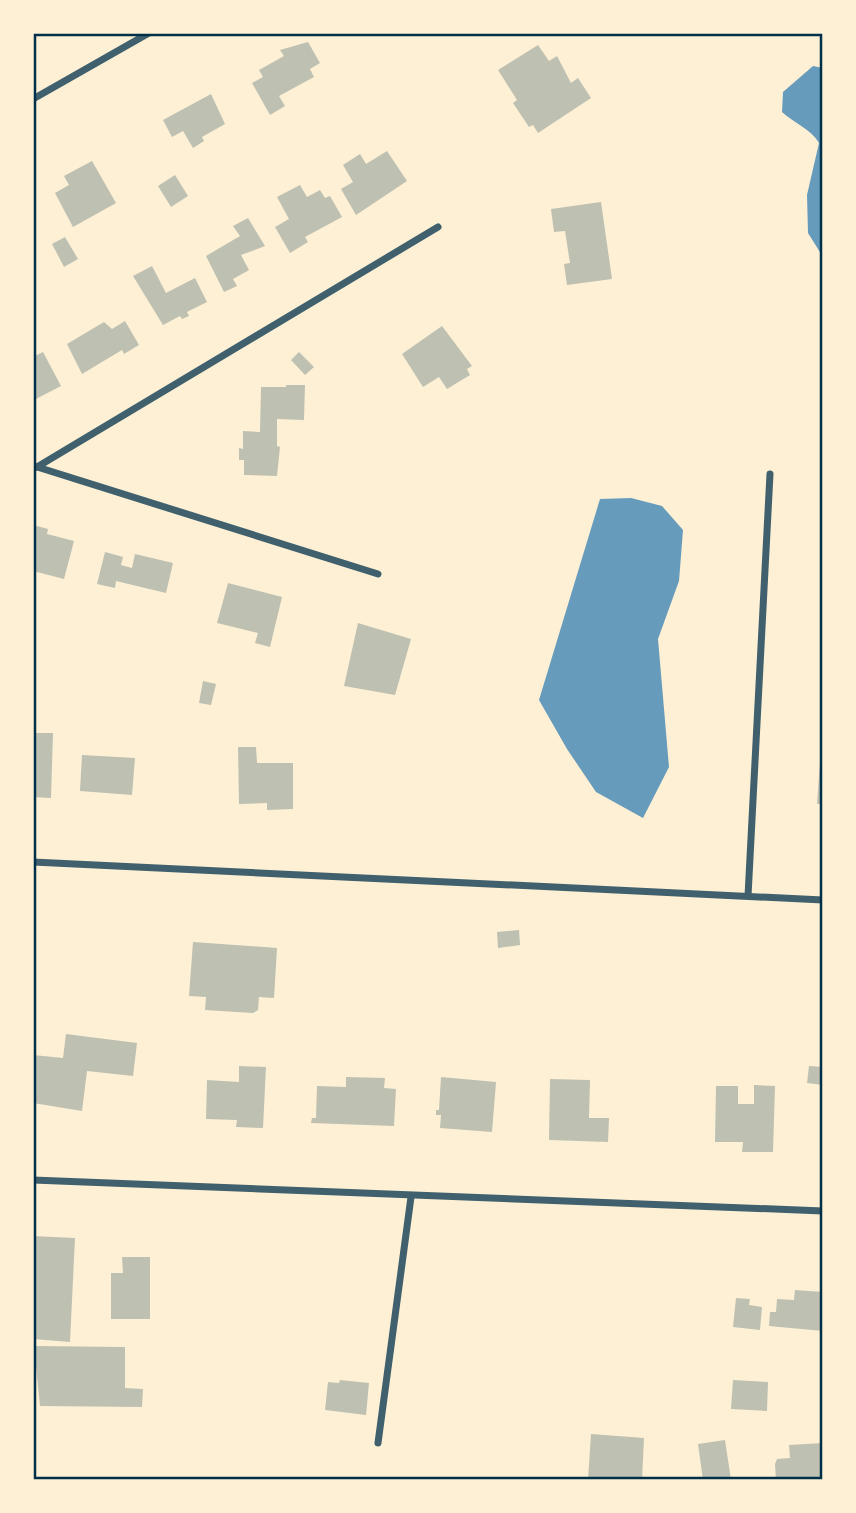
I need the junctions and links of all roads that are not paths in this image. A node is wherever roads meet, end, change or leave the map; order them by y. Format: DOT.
graph roads {
  1 [pos="149,33"];
  2 [pos="33,99"];
  3 [pos="438,227"];
  4 [pos="35,466"];
  5 [pos="770,474"];
  6 [pos="378,574"];
  7 [pos="33,862"];
  8 [pos="748,896"];
  9 [pos="823,900"];
  10 [pos="33,1180"];
  11 [pos="411,1197"];
  12 [pos="823,1211"];
  13 [pos="378,1443"];
  1 -- 2 [label="street"];
  3 -- 4 [label="street"];
  4 -- 6 [label="street"];
  5 -- 8 [label="street"];
  7 -- 8 [label="street"];
  8 -- 9 [label="street"];
  10 -- 11 [label="street"];
  11 -- 12 [label="street"];
  11 -- 13 [label="street"];
}
